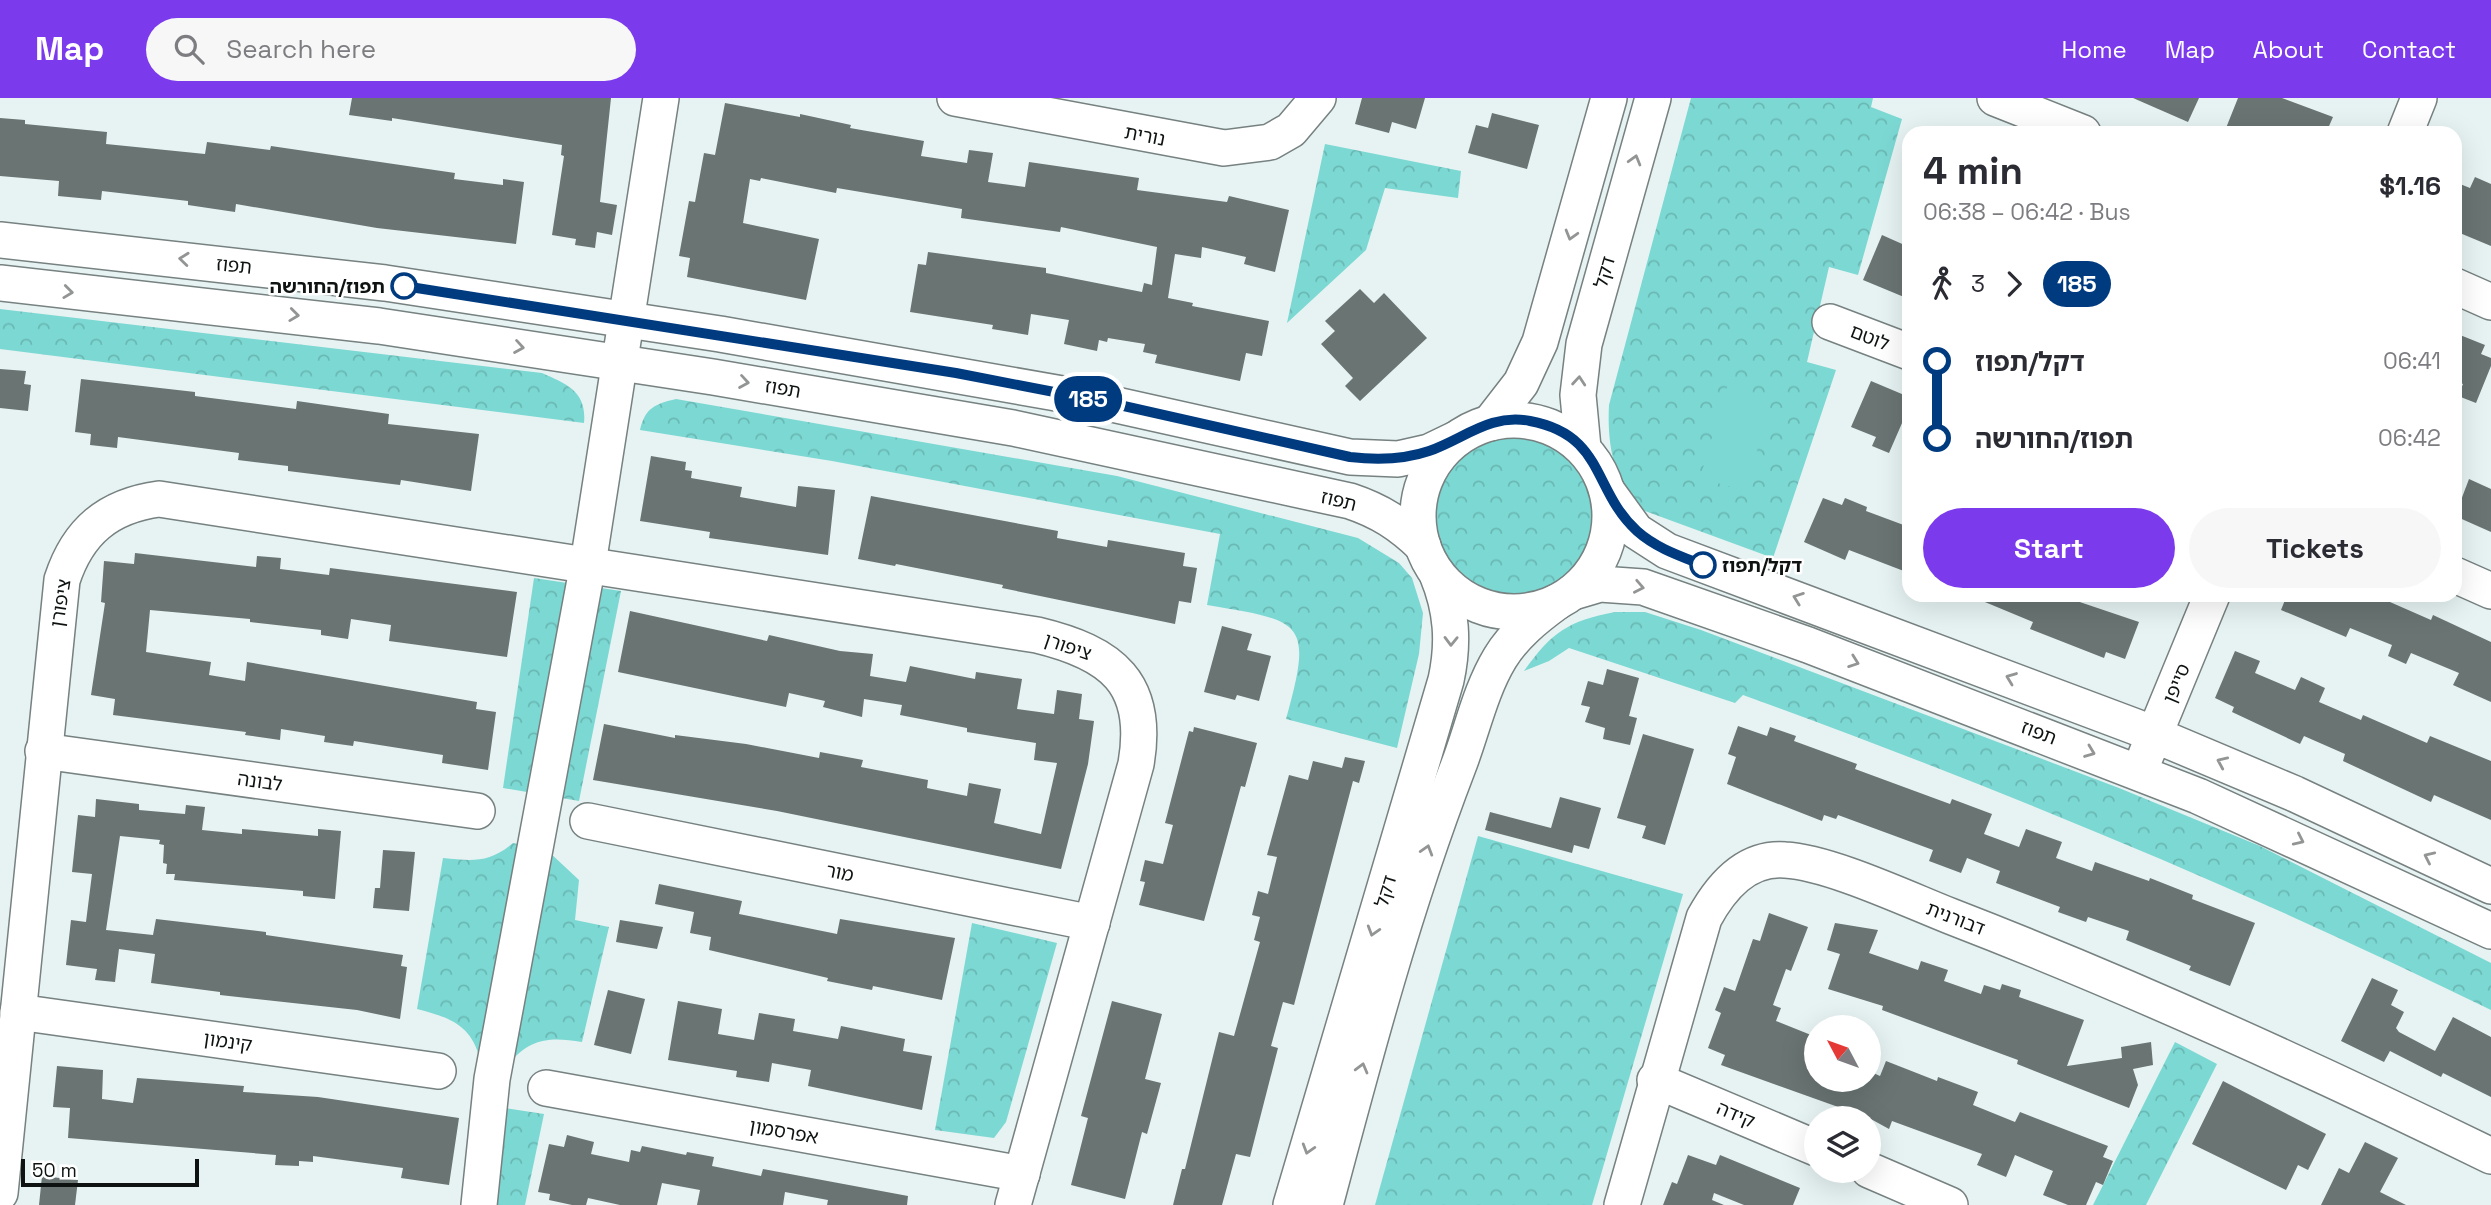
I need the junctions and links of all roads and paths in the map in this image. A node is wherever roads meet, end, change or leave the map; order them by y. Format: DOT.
graph roads {
  1 [pos="660,98"];
  2 [pos="955,98"];
  3 [pos="1318,98"];
  4 [pos="1609,98"];
  5 [pos="1653,98"];
  6 [pos="1995,98"];
  7 [pos="2419,98"];
  8 [pos="2065,126"];
  9 [pos="2408,126"];
  10 [pos="0,240"];
  11 [pos="0,283"];
  12 [pos="2462,289"];
  13 [pos="2491,302"];
  14 [pos="626,319"];
  15 [pos="1830,322"];
  16 [pos="1902,349"];
  17 [pos="620,362"];
  18 [pos="1490,423"];
  19 [pos="1456,439"];
  20 [pos="1583,449"];
  21 [pos="1607,491"];
  22 [pos="1430,560"];
  23 [pos="588,564"];
  24 [pos="2462,578"];
  25 [pos="2491,591"];
  26 [pos="1564,597"];
  27 [pos="2209,602"];
  28 [pos="2154,734"];
  29 [pos="43,751"];
  30 [pos="2139,771"];
  31 [pos="477,811"];
  32 [pos="589,821"];
  33 [pos="2491,886"];
  34 [pos="1092,923"];
  35 [pos="2491,931"];
  36 [pos="18,1012"];
  37 [pos="438,1070"];
  38 [pos="1656,1080"];
  39 [pos="546,1088"];
  40 [pos="1804,1143"];
  41 [pos="2491,1156"];
  42 [pos="1881,1175"];
  43 [pos="1018,1190"];
  44 [pos="0,1193"];
  45 [pos="479,1205"];
  46 [pos="1291,1205"];
  47 [pos="1325,1205"];
  48 [pos="1622,1205"];
  49 [pos="1951,1205"];
  1 -- 14 [label="street"];
  2 -- 3 [label="street, נורית"];
  4 -- 18 [label="street, one-way"];
  20 -- 5 [label="street, דקל, one-way"];
  6 -- 8 [label="street"];
  7 -- 9 [label="street"];
  14 -- 10 [label="street, תפוז, one-way"];
  11 -- 17 [label="street, תפוז, one-way"];
  12 -- 13 [label="street"];
  14 -- 17 [label="street"];
  14 -- 19 [label="street, תפוז"];
  15 -- 16 [label="street, לוטם"];
  17 -- 22 [label="street, תפוז, one-way"];
  17 -- 23 [label="street"];
  18 -- 19 [label="street"];
  18 -- 20 [label="street"];
  19 -- 22 [label="street"];
  20 -- 21 [label="street"];
  21 -- 26 [label="street"];
  28 -- 21 [label="street, תפוז, one-way"];
  22 -- 26 [label="street"];
  22 -- 46 [label="street, דקל, one-way"];
  23 -- 29 [label="street, ציפורן"];
  23 -- 34 [label="street, ציפורן"];
  23 -- 45 [label="street"];
  24 -- 25 [label="street"];
  26 -- 30 [label="street, תפוז, one-way"];
  47 -- 26 [label="street, דקל, one-way"];
  27 -- 28 [label="street, סייפן"];
  28 -- 30 [label="street, סייפן"];
  33 -- 28 [label="street, תפוז, one-way"];
  29 -- 31 [label="street, לבונה"];
  29 -- 36 [label="street, ציפורן"];
  30 -- 35 [label="street, תפוז, one-way"];
  32 -- 34 [label="street, מור"];
  34 -- 43 [label="street, ציפורן"];
  36 -- 37 [label="street, קינמון"];
  36 -- 44 [label="street, ציפורן"];
  38 -- 40 [label="street, קידה"];
  38 -- 41 [label="street, דבורנית"];
  38 -- 48 [label="street, דבורנית"];
  39 -- 43 [label="street, אפרסמון"];
  42 -- 49 [label="street"];
}
